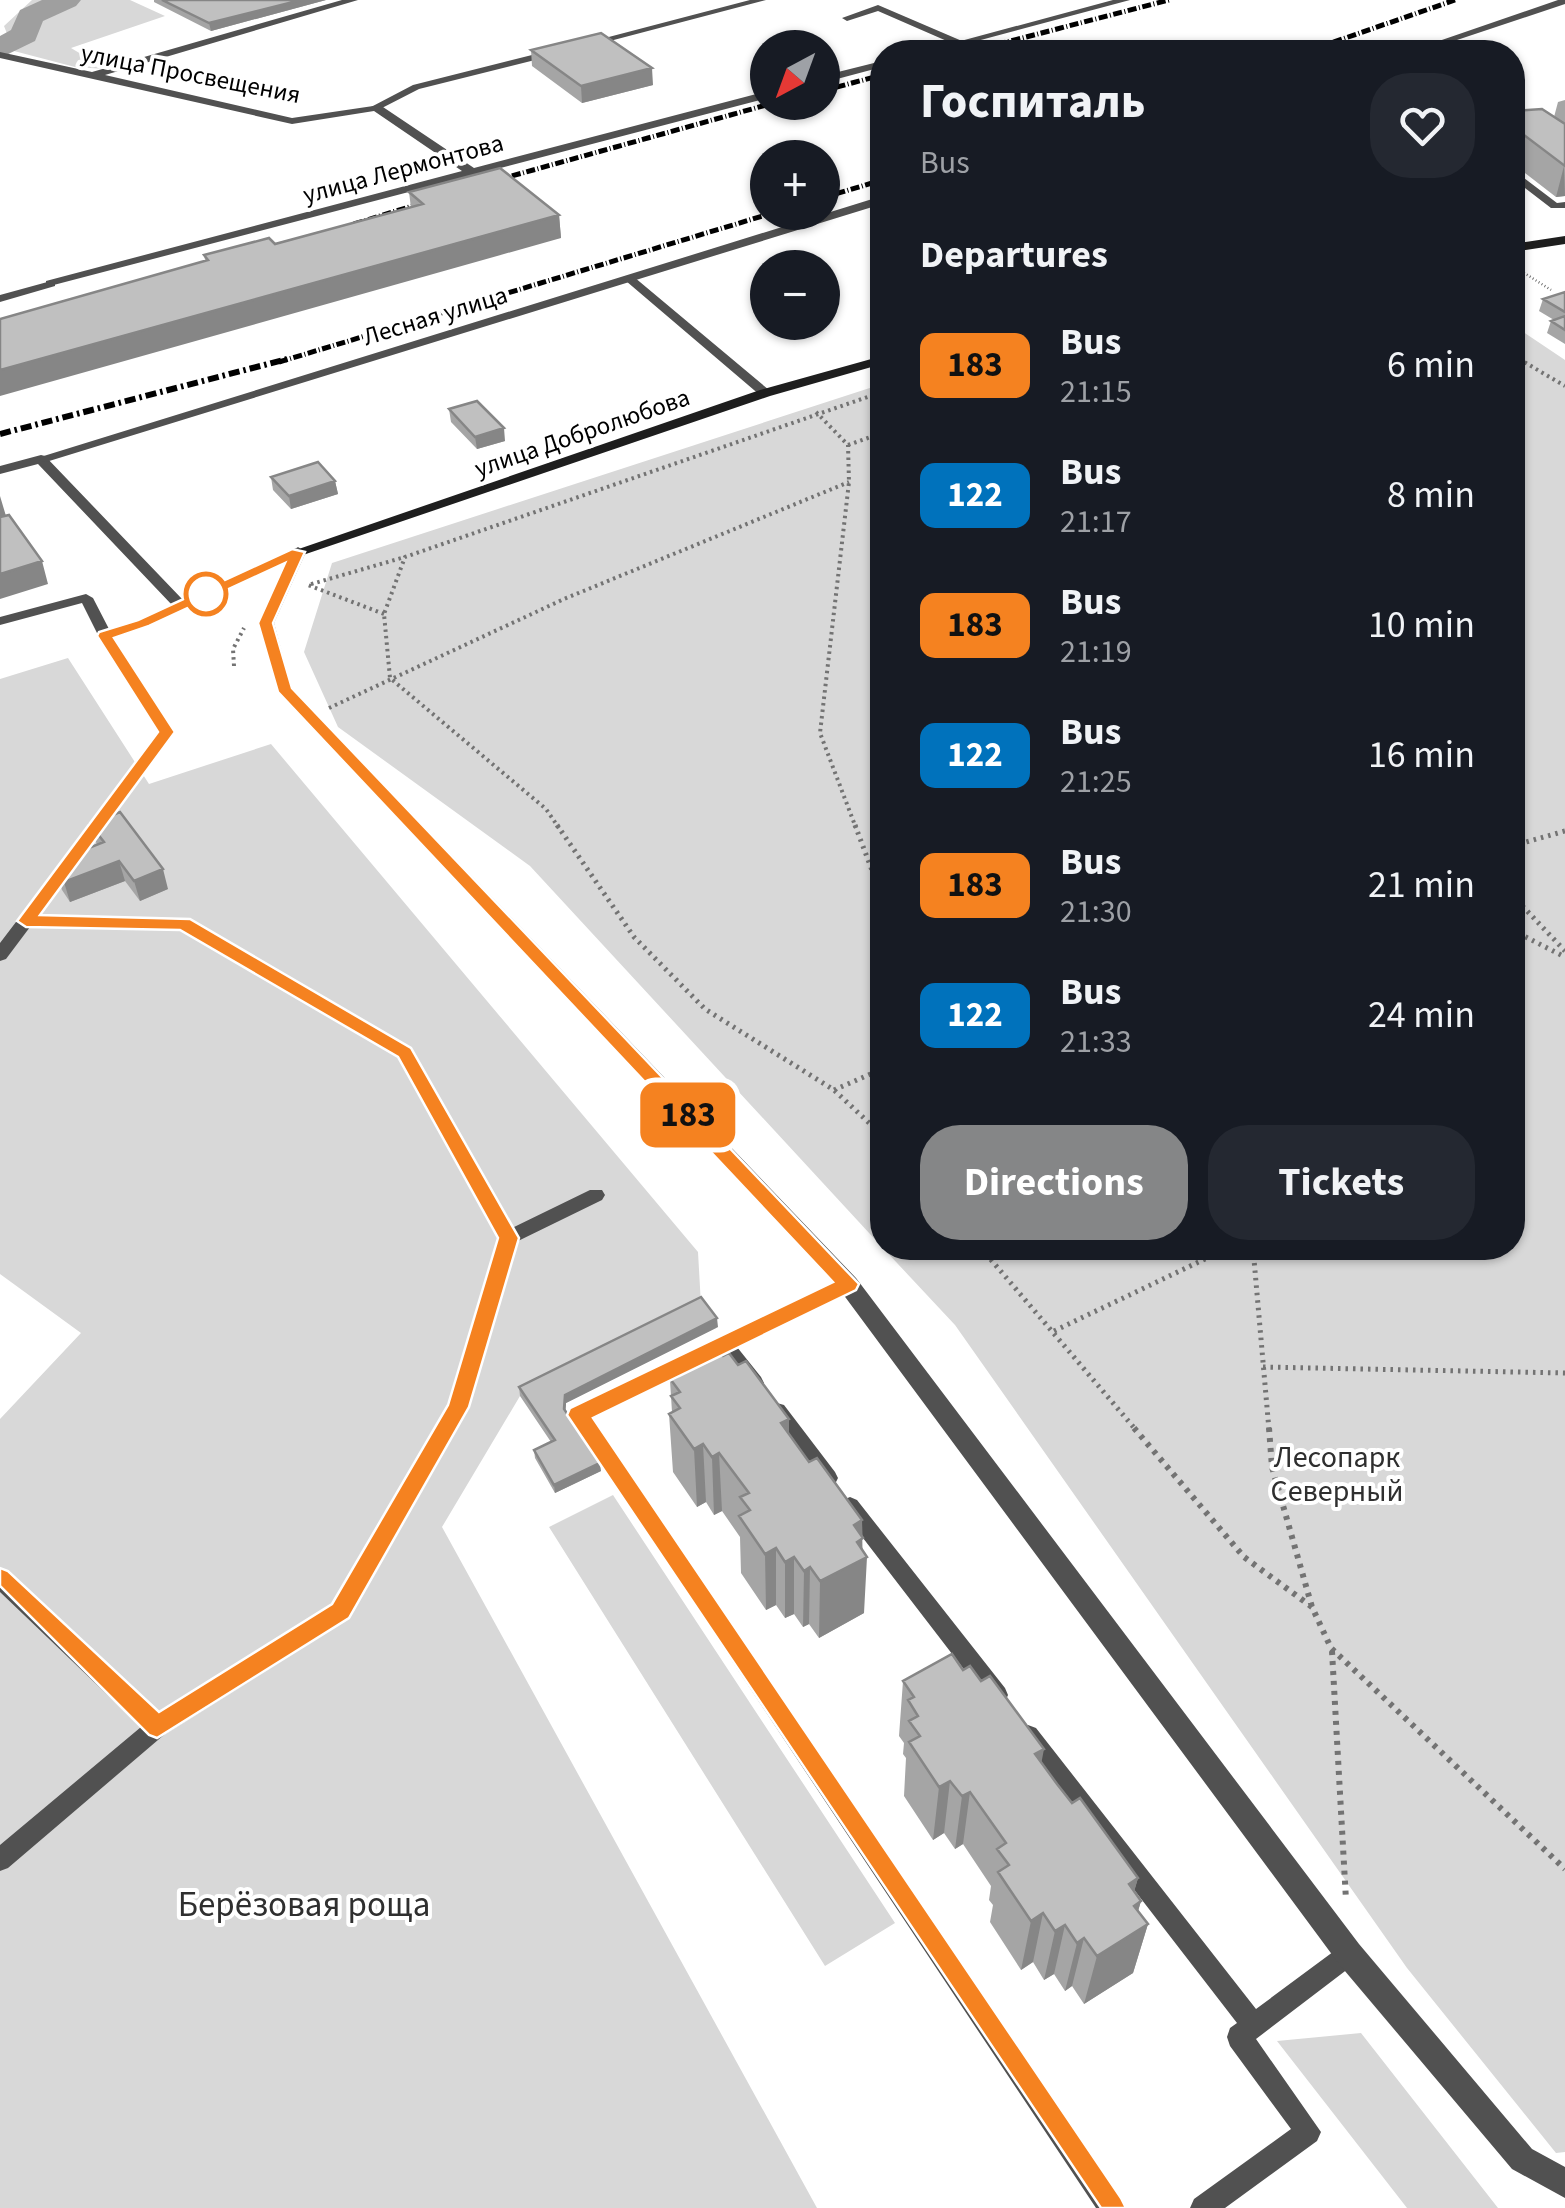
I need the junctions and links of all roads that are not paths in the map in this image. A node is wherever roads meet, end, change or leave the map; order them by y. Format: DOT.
graph roads {
  1 [pos="352,0"];
  2 [pos="761,0"];
  3 [pos="1125,0"];
  4 [pos="1565,1"];
  5 [pos="847,18"];
  6 [pos="953,40"];
  7 [pos="971,40"];
  8 [pos="1448,40"];
  9 [pos="1,55"];
  10 [pos="870,67"];
  11 [pos="840,75"];
  12 [pos="90,76"];
  13 [pos="750,99"];
  14 [pos="376,108"];
  15 [pos="473,172"];
  16 [pos="1525,182"];
  17 [pos="870,204"];
  18 [pos="1565,205"];
  19 [pos="1565,240"];
  20 [pos="1525,246"];
  21 [pos="630,280"];
  22 [pos="51,284"];
  23 [pos="0,299"];
  24 [pos="870,363"];
  25 [pos="766,393"];
  26 [pos="40,459"];
  27 [pos="0,470"];
  28 [pos="298,552"];
  29 [pos="180,605"];
  30 [pos="0,621"];
  31 [pos="105,636"];
  32 [pos="26,921"];
  33 [pos="0,955"];
  34 [pos="596,1195"];
  35 [pos="508,1238"];
  36 [pos="848,1284"];
  37 [pos="724,1344"];
  38 [pos="0,1578"];
  39 [pos="157,1727"];
  40 [pos="0,1860"];
  41 [pos="1349,1954"];
  42 [pos="1254,2026"];
  43 [pos="1565,2182"];
  44 [pos="1111,2208"];
  45 [pos="1203,2208"];
  1 -- 12 [label="street"];
  2 -- 14 [label="lane"];
  3 -- 7 [label="street"];
  4 -- 8 [label="street"];
  5 -- 6 [label="lane"];
  9 -- 12 [label="street, улица Просвещения"];
  10 -- 11 [label="street"];
  12 -- 14 [label="street, улица Просвещения"];
  13 -- 15 [label="street, улица Лермонтова"];
  14 -- 15 [label="street"];
  15 -- 22 [label="street, улица Лермонтова"];
  16 -- 18 [label="lane"];
  17 -- 21 [label="street, Лесная улица"];
  19 -- 20 [label="street"];
  21 -- 25 [label="lane"];
  21 -- 26 [label="street, Лесная улица"];
  22 -- 23 [label="lane"];
  24 -- 25 [label="street, улица Добролюбова"];
  25 -- 28 [label="street, улица Добролюбова"];
  26 -- 27 [label="lane, Лесная улица"];
  26 -- 29 [label="lane"];
  28 -- 29 [label="lane"];
  28 -- 36 [label="street"];
  29 -- 31 [label="lane"];
  30 -- 31 [label="lane"];
  31 -- 32 [label="lane"];
  32 -- 33 [label="lane"];
  32 -- 35 [label="lane"];
  34 -- 35 [label="lane"];
  35 -- 39 [label="lane"];
  36 -- 37 [label="lane"];
  36 -- 41 [label="street"];
  37 -- 42 [label="lane"];
  37 -- 44 [label="lane"];
  38 -- 39 [label="lane"];
  39 -- 40 [label="lane"];
  41 -- 42 [label="lane"];
  41 -- 43 [label="street"];
  42 -- 45 [label="lane"];
}
